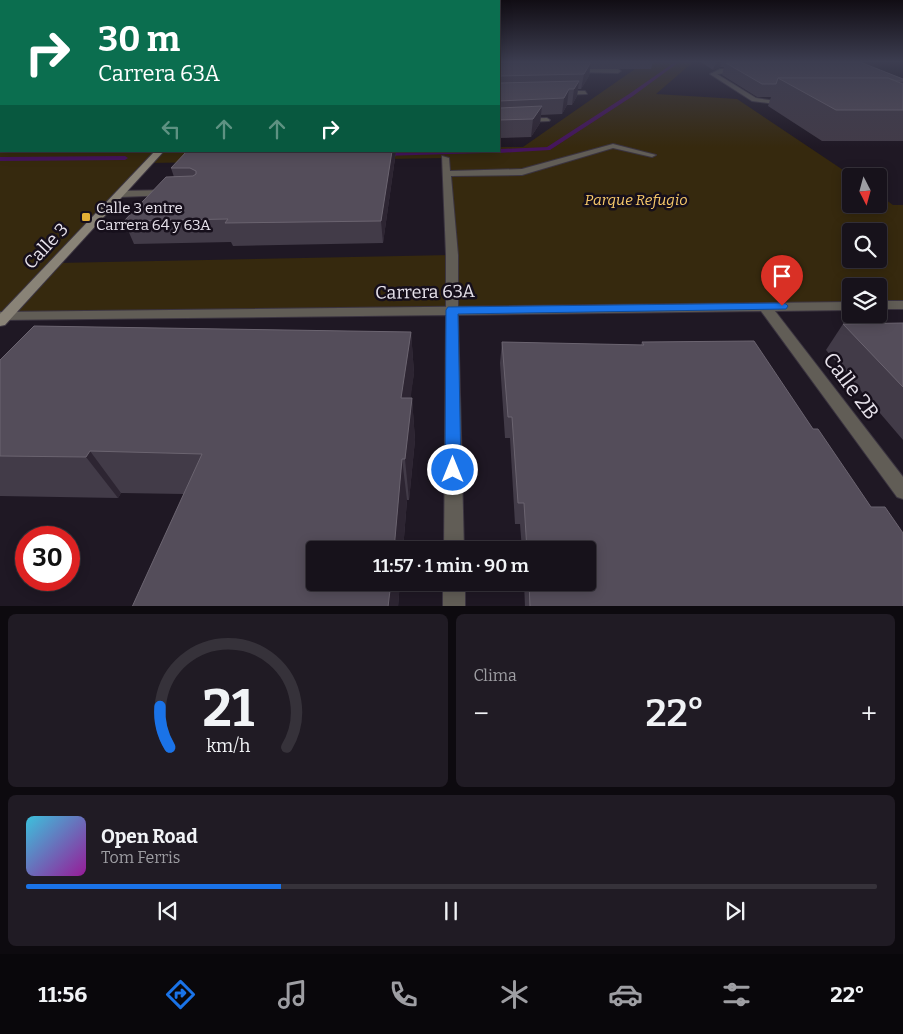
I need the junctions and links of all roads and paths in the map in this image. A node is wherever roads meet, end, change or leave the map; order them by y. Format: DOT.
graph roads {
  1 [pos="739,90"];
  2 [pos="556,93"];
  3 [pos="585,93"];
  4 [pos="791,103"];
  5 [pos="547,120"];
  6 [pos="500,121"];
  7 [pos="159,152"];
  8 [pos="652,155"];
  9 [pos="446,158"];
  10 [pos="446,174"];
  11 [pos="178,193"];
  12 [pos="120,194"];
  13 [pos="887,305"];
  14 [pos="903,305"];
  15 [pos="842,306"];
  16 [pos="765,307"];
  17 [pos="452,310"];
  18 [pos="2,318"];
  19 [pos="903,491"];
  20 [pos="454,541"];
  21 [pos="454,591"];
  22 [pos="454,606"];
  1 -- 4 [label="street"];
  2 -- 3 [label="street"];
  5 -- 6 [label="street"];
  7 -- 12 [label="street, Calle 3"];
  8 -- 10 [label="street"];
  9 -- 10 [label="street"];
  10 -- 17 [label="street"];
  11 -- 12 [label="street"];
  12 -- 18 [label="street, Calle 3"];
  13 -- 14 [label="street"];
  15 -- 16 [label="street, Carrera 63A"];
  16 -- 17 [label="street, Carrera 63A"];
  16 -- 19 [label="street, Calle 2B"];
  17 -- 18 [label="street, Carrera 63A"];
  17 -- 20 [label="street"];
  21 -- 22 [label="street"];
}
